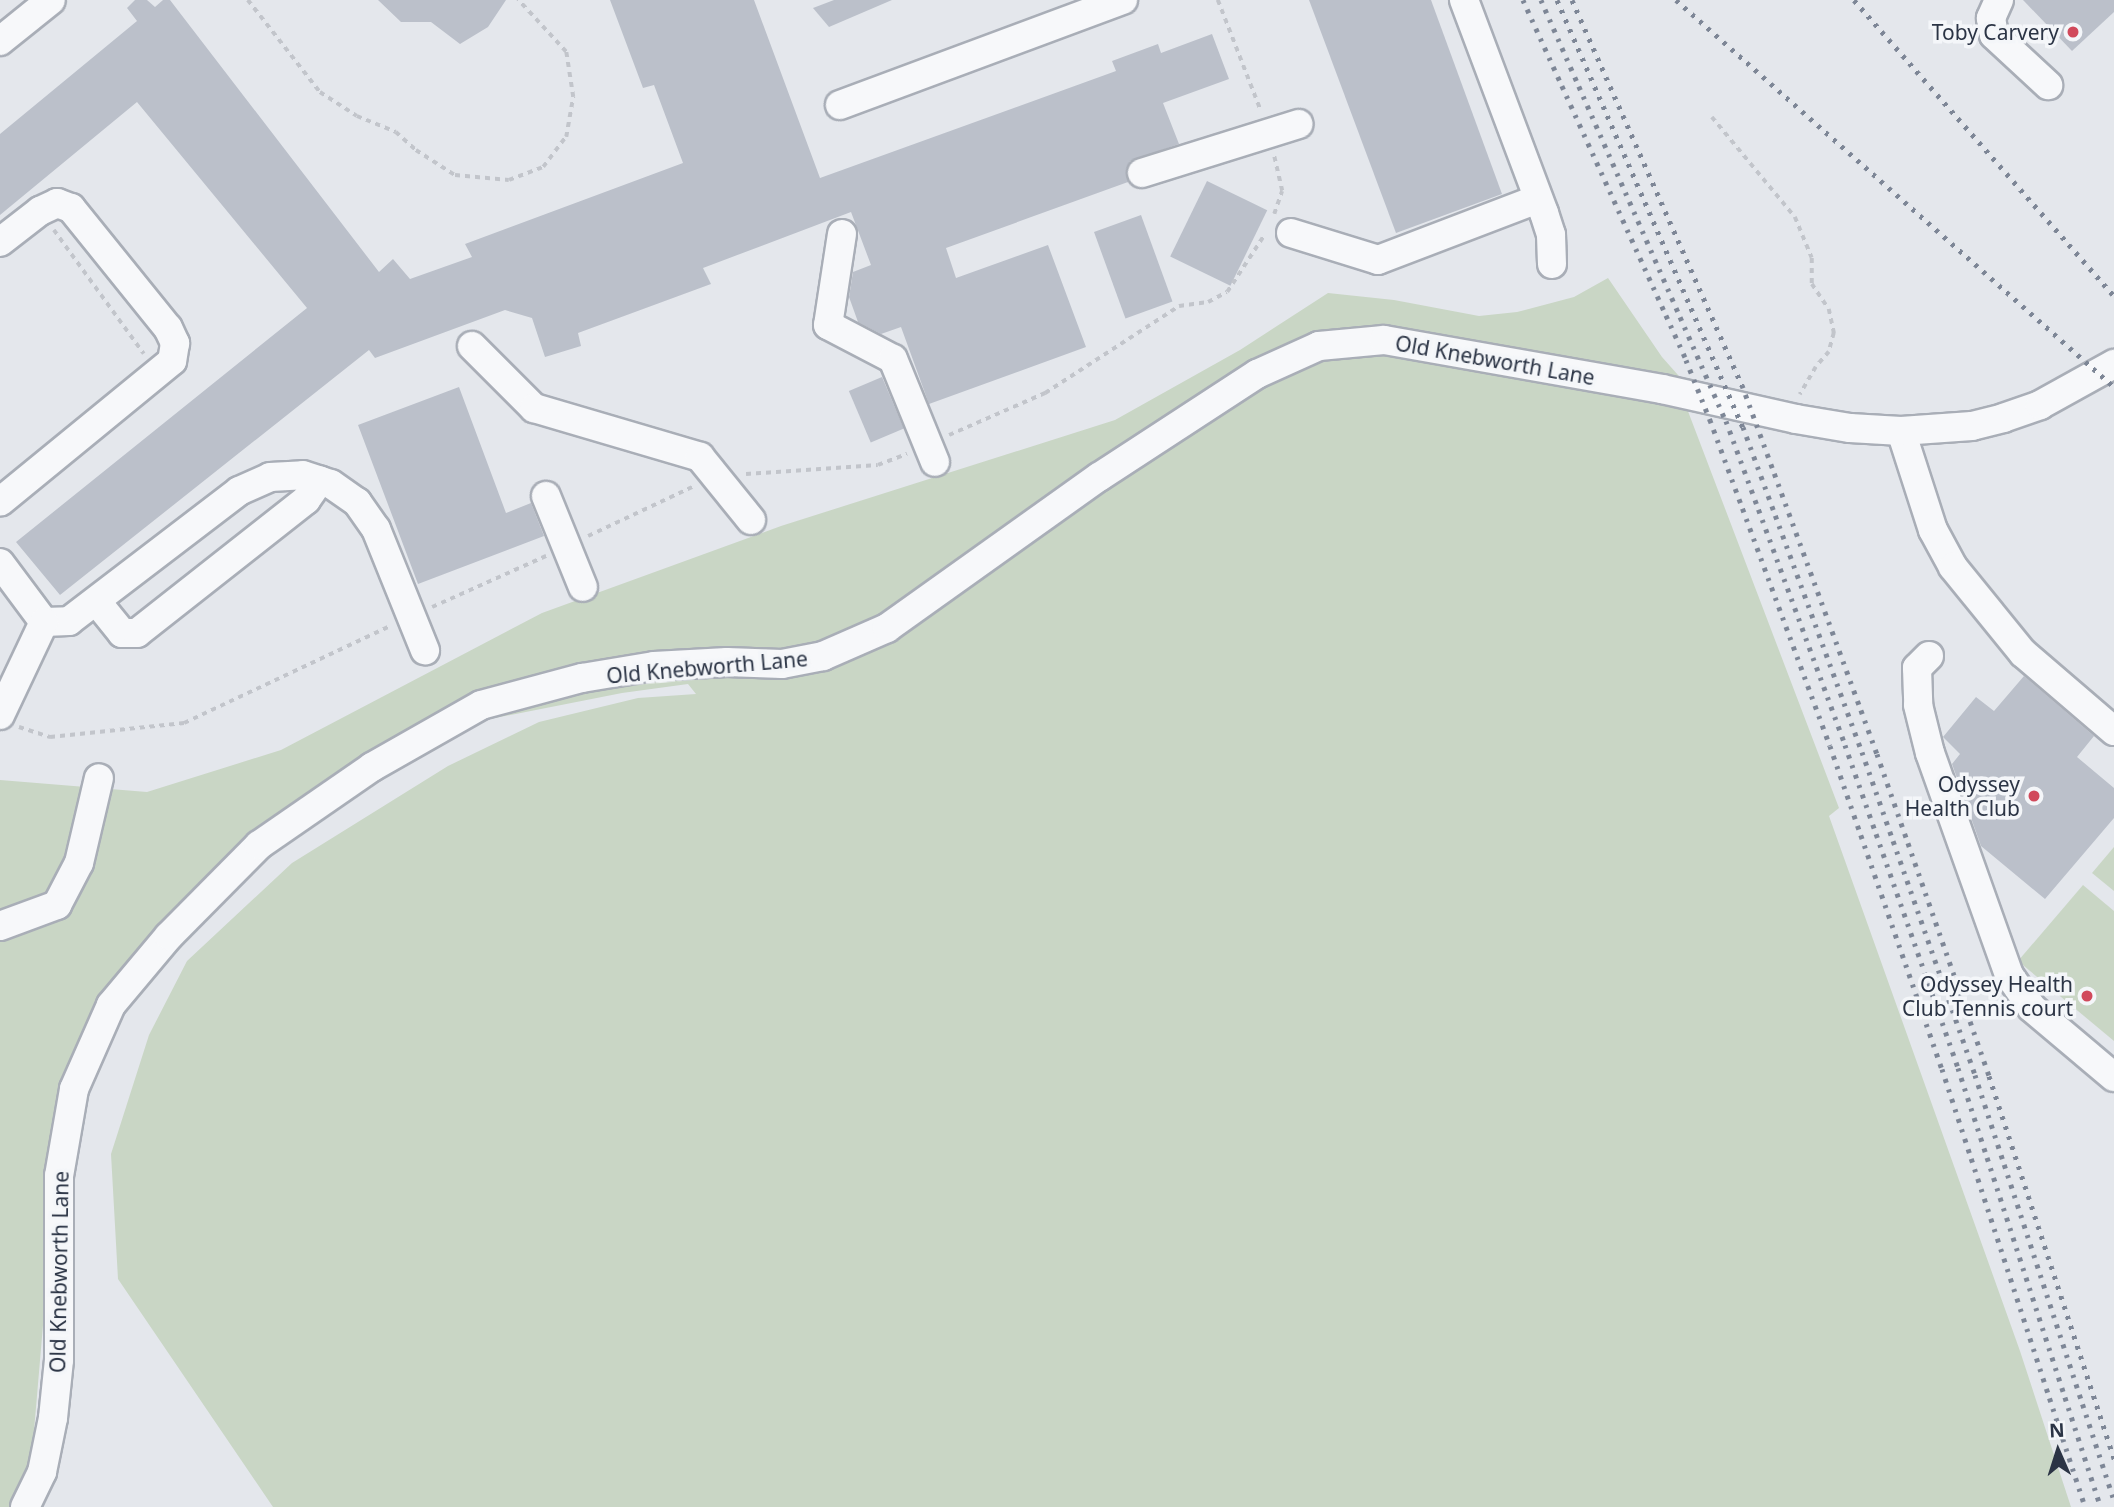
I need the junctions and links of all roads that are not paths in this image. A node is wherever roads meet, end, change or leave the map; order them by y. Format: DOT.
graph roads {
  1 [pos="51,0"];
  2 [pos="1123,0"];
  3 [pos="1464,0"];
  4 [pos="1999,0"];
  5 [pos="0,41"];
  6 [pos="2048,85"];
  7 [pos="840,105"];
  8 [pos="1297,124"];
  9 [pos="1142,173"];
  10 [pos="1538,199"];
  11 [pos="1276,229"];
  12 [pos="842,234"];
  13 [pos="0,242"];
  14 [pos="1552,264"];
  15 [pos="471,346"];
  16 [pos="2114,365"];
  17 [pos="1902,431"];
  18 [pos="931,453"];
  19 [pos="320,481"];
  20 [pos="546,496"];
  21 [pos="0,502"];
  22 [pos="751,520"];
  23 [pos="0,563"];
  24 [pos="583,587"];
  25 [pos="97,602"];
  26 [pos="44,622"];
  27 [pos="425,650"];
  28 [pos="1929,656"];
  29 [pos="6,720"];
  30 [pos="2114,731"];
  31 [pos="99,778"];
  32 [pos="0,926"];
  33 [pos="2114,1077"];
  34 [pos="25,1507"];
  1 -- 5 [label="street"];
  2 -- 7 [label="street"];
  3 -- 10 [label="street"];
  4 -- 6 [label="street"];
  8 -- 9 [label="street"];
  10 -- 11 [label="street"];
  10 -- 14 [label="street"];
  12 -- 18 [label="street"];
  13 -- 21 [label="street"];
  15 -- 22 [label="street"];
  16 -- 17 [label="street, Old Knebworth Lane"];
  17 -- 30 [label="street"];
  17 -- 34 [label="street, Old Knebworth Lane"];
  19 -- 25 [label="street"];
  19 -- 25 [label="street"];
  19 -- 27 [label="street"];
  20 -- 24 [label="street"];
  23 -- 26 [label="street"];
  25 -- 26 [label="street"];
  26 -- 29 [label="street"];
  28 -- 33 [label="street"];
  31 -- 32 [label="street"];
}
